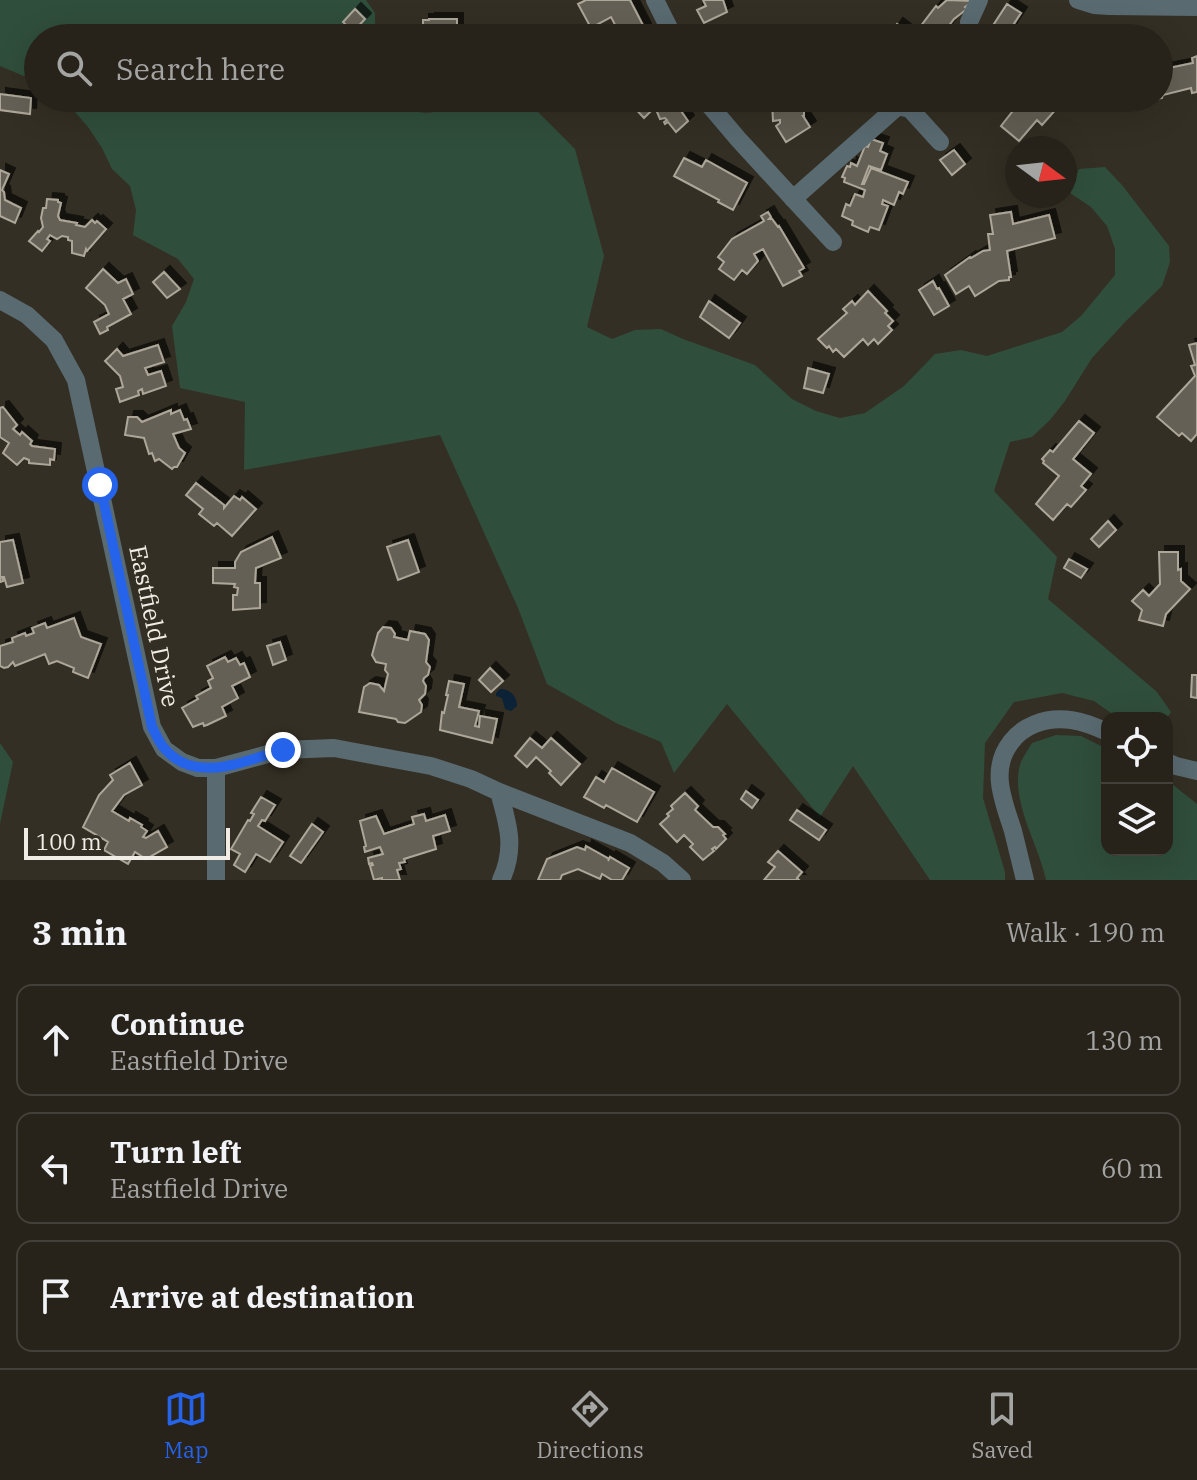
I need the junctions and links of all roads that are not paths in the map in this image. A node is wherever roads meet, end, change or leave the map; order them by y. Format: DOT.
graph roads {
  1 [pos="655,0"];
  2 [pos="979,0"];
  3 [pos="1078,0"];
  4 [pos="1197,7"];
  5 [pos="969,22"];
  6 [pos="667,24"];
  7 [pos="715,112"];
  8 [pos="891,112"];
  9 [pos="913,112"];
  10 [pos="940,142"];
  11 [pos="793,199"];
  12 [pos="833,242"];
  13 [pos="0,300"];
  14 [pos="1101,729"];
  15 [pos="1173,765"];
  16 [pos="216,768"];
  17 [pos="1197,771"];
  18 [pos="499,792"];
  19 [pos="216,880"];
  20 [pos="501,880"];
  21 [pos="682,880"];
  22 [pos="1025,880"];
  1 -- 6 [label="street"];
  2 -- 5 [label="street"];
  3 -- 4 [label="street"];
  7 -- 11 [label="street"];
  8 -- 11 [label="street"];
  9 -- 10 [label="street"];
  11 -- 12 [label="street"];
  13 -- 16 [label="street, Eastfield Drive"];
  14 -- 22 [label="street"];
  15 -- 17 [label="street"];
  16 -- 18 [label="street, Eastfield Drive"];
  16 -- 19 [label="street"];
  18 -- 20 [label="street"];
  18 -- 21 [label="street, Eastfield Drive"];
}
